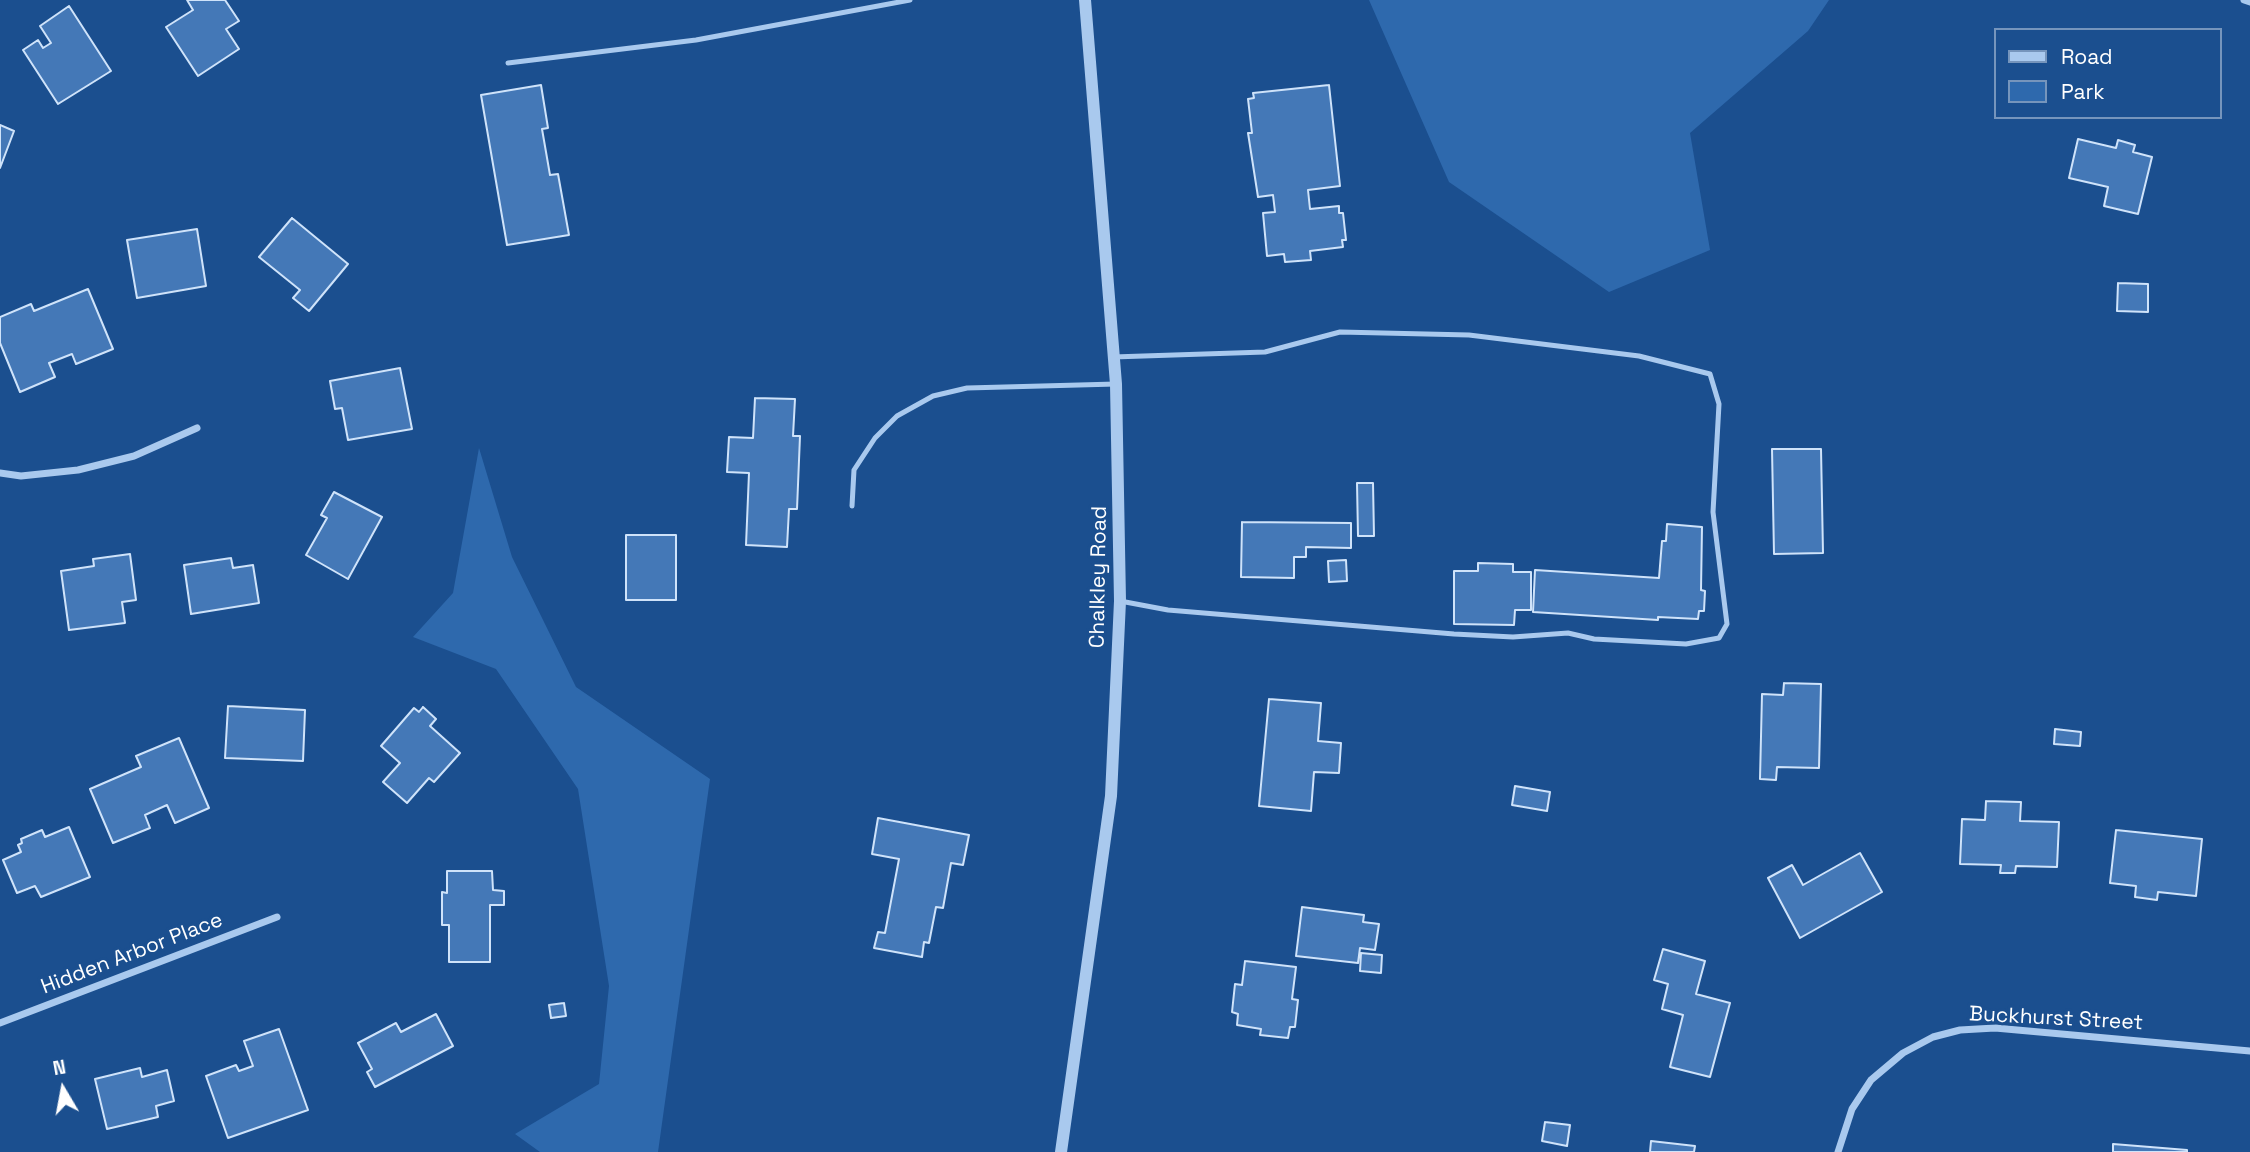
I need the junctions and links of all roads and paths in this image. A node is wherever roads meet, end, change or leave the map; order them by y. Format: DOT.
graph roads {
  1 [pos="910,0"];
  2 [pos="1084,0"];
  3 [pos="2244,0"];
  4 [pos="2250,2"];
  5 [pos="508,63"];
  6 [pos="1113,357"];
  7 [pos="1116,384"];
  8 [pos="197,428"];
  9 [pos="0,473"];
  10 [pos="852,506"];
  11 [pos="1120,601"];
  12 [pos="277,917"];
  13 [pos="0,1023"];
  14 [pos="2250,1051"];
  15 [pos="1061,1152"];
  16 [pos="1838,1152"];
  1 -- 5 [label="lane"];
  2 -- 6 [label="street, Chalkley Road"];
  3 -- 4 [label="street"];
  6 -- 7 [label="street, Chalkley Road"];
  6 -- 11 [label="lane"];
  7 -- 10 [label="lane"];
  7 -- 11 [label="street, Chalkley Road"];
  8 -- 9 [label="street"];
  11 -- 15 [label="street, Chalkley Road"];
  12 -- 13 [label="street, Hidden Arbor Place"];
  14 -- 16 [label="street, Buckhurst Street"];
}
